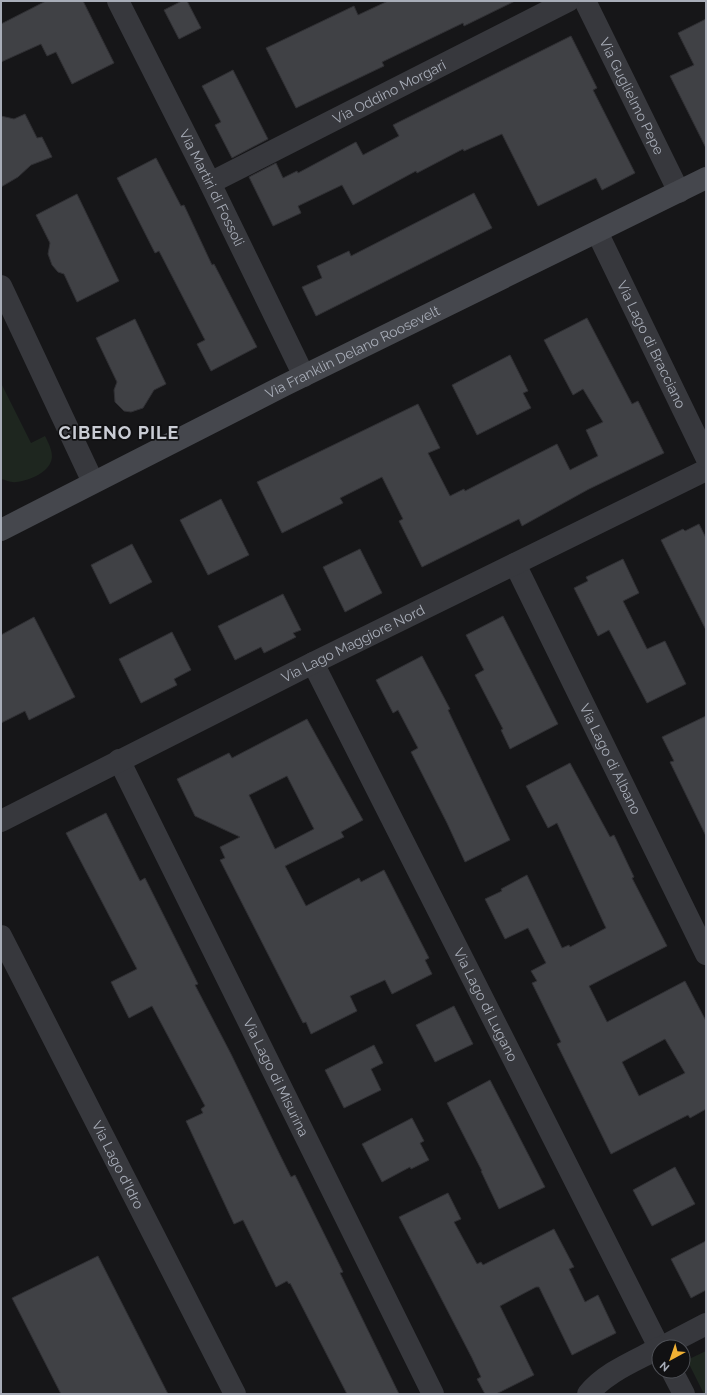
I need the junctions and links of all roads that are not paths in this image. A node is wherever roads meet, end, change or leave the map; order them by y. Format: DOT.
graph roads {
  1 [pos="118,1"];
  2 [pos="568,1"];
  3 [pos="585,1"];
  4 [pos="706,178"];
  5 [pos="210,183"];
  6 [pos="679,192"];
  7 [pos="597,232"];
  8 [pos="1,286"];
  9 [pos="304,376"];
  10 [pos="706,458"];
  11 [pos="706,470"];
  12 [pos="93,482"];
  13 [pos="1,530"];
  14 [pos="515,564"];
  15 [pos="313,663"];
  16 [pos="119,760"];
  17 [pos="1,821"];
  18 [pos="1,936"];
  19 [pos="706,954"];
  20 [pos="706,1324"];
  21 [pos="655,1339"];
  22 [pos="677,1339"];
  23 [pos="651,1352"];
  24 [pos="676,1379"];
  25 [pos="587,1392"];
  26 [pos="235,1394"];
  27 [pos="433,1394"];
  28 [pos="684,1394"];
  1 -- 5 [label="street, Via Martiri di Fossoli"];
  2 -- 5 [label="street, Via Oddino Morgari"];
  3 -- 6 [label="street, Via Guglielmo Pepe"];
  4 -- 6 [label="main road, Via Franklin Delano Roosevelt"];
  5 -- 9 [label="street, Via Martiri di Fossoli"];
  6 -- 7 [label="main road, Via Franklin Delano Roosevelt"];
  7 -- 9 [label="main road, Via Franklin Delano Roosevelt"];
  7 -- 10 [label="street, Via Lago di Bracciano"];
  8 -- 12 [label="street"];
  9 -- 12 [label="main road, Via Franklin Delano Roosevelt"];
  11 -- 14 [label="street, Via Lago Maggiore Nord"];
  12 -- 13 [label="main road, Via Franklin Delano Roosevelt"];
  14 -- 15 [label="street, Via Lago Maggiore Nord"];
  14 -- 19 [label="street, Via Lago di Albano"];
  15 -- 16 [label="street, Via Lago Maggiore Nord"];
  15 -- 21 [label="street, Via Lago di Lugano"];
  16 -- 17 [label="street, Via Lago Maggiore Nord"];
  16 -- 27 [label="street, Via Lago di Misurina"];
  18 -- 26 [label="street, Via Lago d'Idro"];
  20 -- 22 [label="street"];
  23 -- 25 [label="street"];
  24 -- 28 [label="street"];
}
